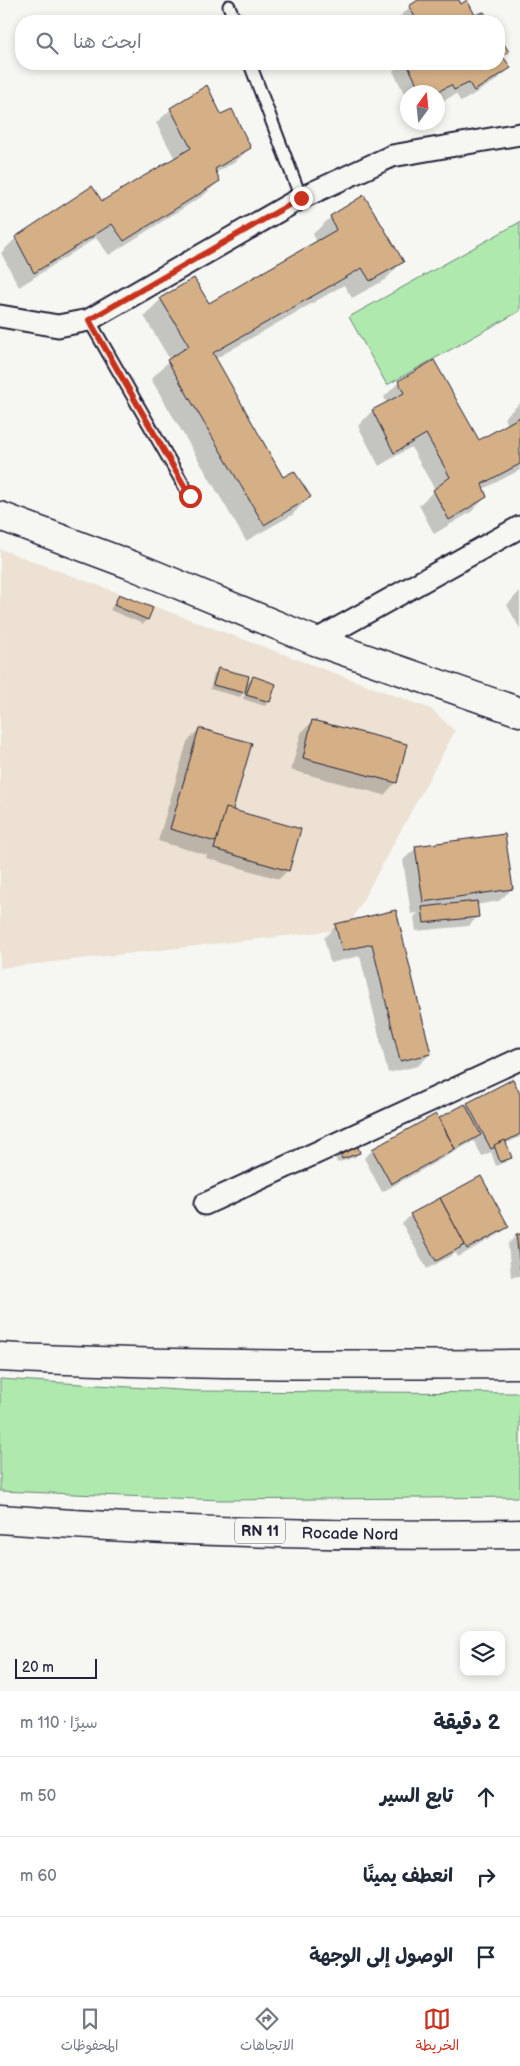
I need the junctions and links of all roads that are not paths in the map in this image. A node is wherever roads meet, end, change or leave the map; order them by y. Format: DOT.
graph roads {
  1 [pos="229,6"];
  2 [pos="233,15"];
  3 [pos="252,70"];
  4 [pos="520,134"];
  5 [pos="301,198"];
  6 [pos="0,316"];
  7 [pos="89,320"];
  8 [pos="190,496"];
  9 [pos="0,516"];
  10 [pos="520,527"];
  11 [pos="315,641"];
  12 [pos="520,712"];
  13 [pos="520,1059"];
  14 [pos="205,1204"];
  15 [pos="0,1357"];
  16 [pos="520,1364"];
  17 [pos="0,1519"];
  18 [pos="520,1534"];
  1 -- 2 [label="lane"];
  3 -- 5 [label="lane"];
  4 -- 5 [label="street"];
  5 -- 7 [label="street"];
  6 -- 7 [label="street"];
  7 -- 8 [label="lane"];
  9 -- 11 [label="main road"];
  10 -- 11 [label="street"];
  11 -- 12 [label="main road"];
  13 -- 14 [label="street"];
  15 -- 16 [label="main road"];
  17 -- 18 [label="main road, Rocade Nord / RN 11"];
}
